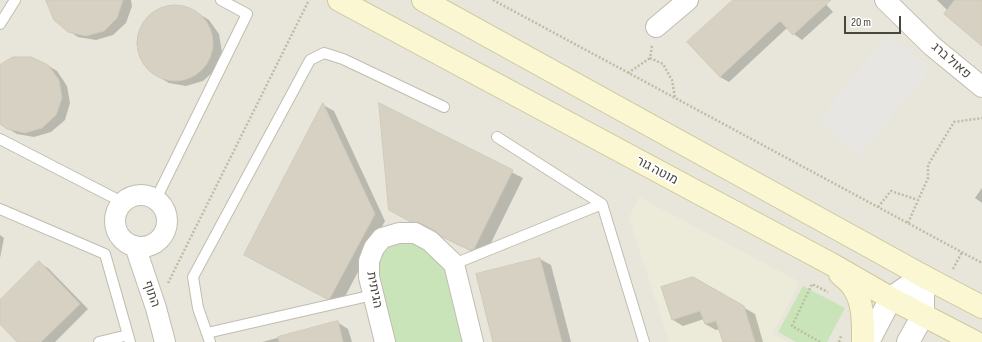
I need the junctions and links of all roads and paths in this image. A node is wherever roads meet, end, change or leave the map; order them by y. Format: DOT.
graph roads {
  1 [pos="15,0"];
  2 [pos="221,0"];
  3 [pos="309,0"];
  4 [pos="339,0"];
  5 [pos="423,0"];
  6 [pos="492,0"];
  7 [pos="688,0"];
  8 [pos="885,0"];
  9 [pos="0,24"];
  10 [pos="656,27"];
  11 [pos="650,58"];
  12 [pos="628,73"];
  13 [pos="982,87"];
  14 [pos="675,98"];
  15 [pos="444,107"];
  16 [pos="982,118"];
  17 [pos="497,137"];
  18 [pos="0,139"];
  19 [pos="156,199"];
  20 [pos="918,200"];
  21 [pos="122,202"];
  22 [pos="602,204"];
  23 [pos="878,207"];
  24 [pos="0,209"];
  25 [pos="908,223"];
  26 [pos="134,246"];
  27 [pos="982,263"];
  28 [pos="454,264"];
  29 [pos="833,265"];
  30 [pos="923,276"];
  31 [pos="373,294"];
  32 [pos="830,294"];
  33 [pos="891,298"];
  34 [pos="982,307"];
  35 [pos="156,308"];
  36 [pos="923,315"];
  37 [pos="129,338"];
  38 [pos="209,338"];
  39 [pos="99,342"];
  40 [pos="166,342"];
  41 [pos="385,342"];
  42 [pos="473,342"];
  43 [pos="644,342"];
  44 [pos="820,342"];
  45 [pos="863,342"];
  46 [pos="868,342"];
  47 [pos="908,342"];
  48 [pos="975,342"];
  1 -- 9 [label="lane"];
  2 -- 19 [label="lane"];
  3 -- 35 [label="path"];
  4 -- 29 [label="main road, מוטה גור"];
  5 -- 30 [label="main road"];
  6 -- 12 [label="path"];
  7 -- 10 [label="street"];
  8 -- 13 [label="street, פאול ברג"];
  10 -- 11 [label="path"];
  11 -- 12 [label="path"];
  11 -- 14 [label="path"];
  12 -- 14 [label="path"];
  14 -- 23 [label="path"];
  15 -- 38 [label="lane"];
  16 -- 20 [label="path"];
  17 -- 22 [label="lane"];
  18 -- 21 [label="lane"];
  19 -- 21 [label="street"];
  19 -- 26 [label="street"];
  20 -- 23 [label="path"];
  20 -- 25 [label="path"];
  21 -- 26 [label="street"];
  22 -- 28 [label="lane"];
  22 -- 43 [label="lane"];
  23 -- 25 [label="path"];
  24 -- 37 [label="lane"];
  25 -- 27 [label="path"];
  26 -- 35 [label="street, התוף"];
  28 -- 31 [label="street, הגיתית"];
  28 -- 42 [label="street"];
  29 -- 33 [label="main road, מוטה גור"];
  29 -- 45 [label="main road"];
  30 -- 33 [label="street"];
  30 -- 34 [label="main road"];
  30 -- 36 [label="street"];
  31 -- 38 [label="lane"];
  31 -- 41 [label="street, הגיתית"];
  32 -- 44 [label="path"];
  33 -- 36 [label="main road, מוטה גור"];
  33 -- 46 [label="street"];
  35 -- 40 [label="street, התוף"];
  36 -- 47 [label="street"];
  36 -- 48 [label="main road, מוטה גור"];
  37 -- 39 [label="lane"];
}
